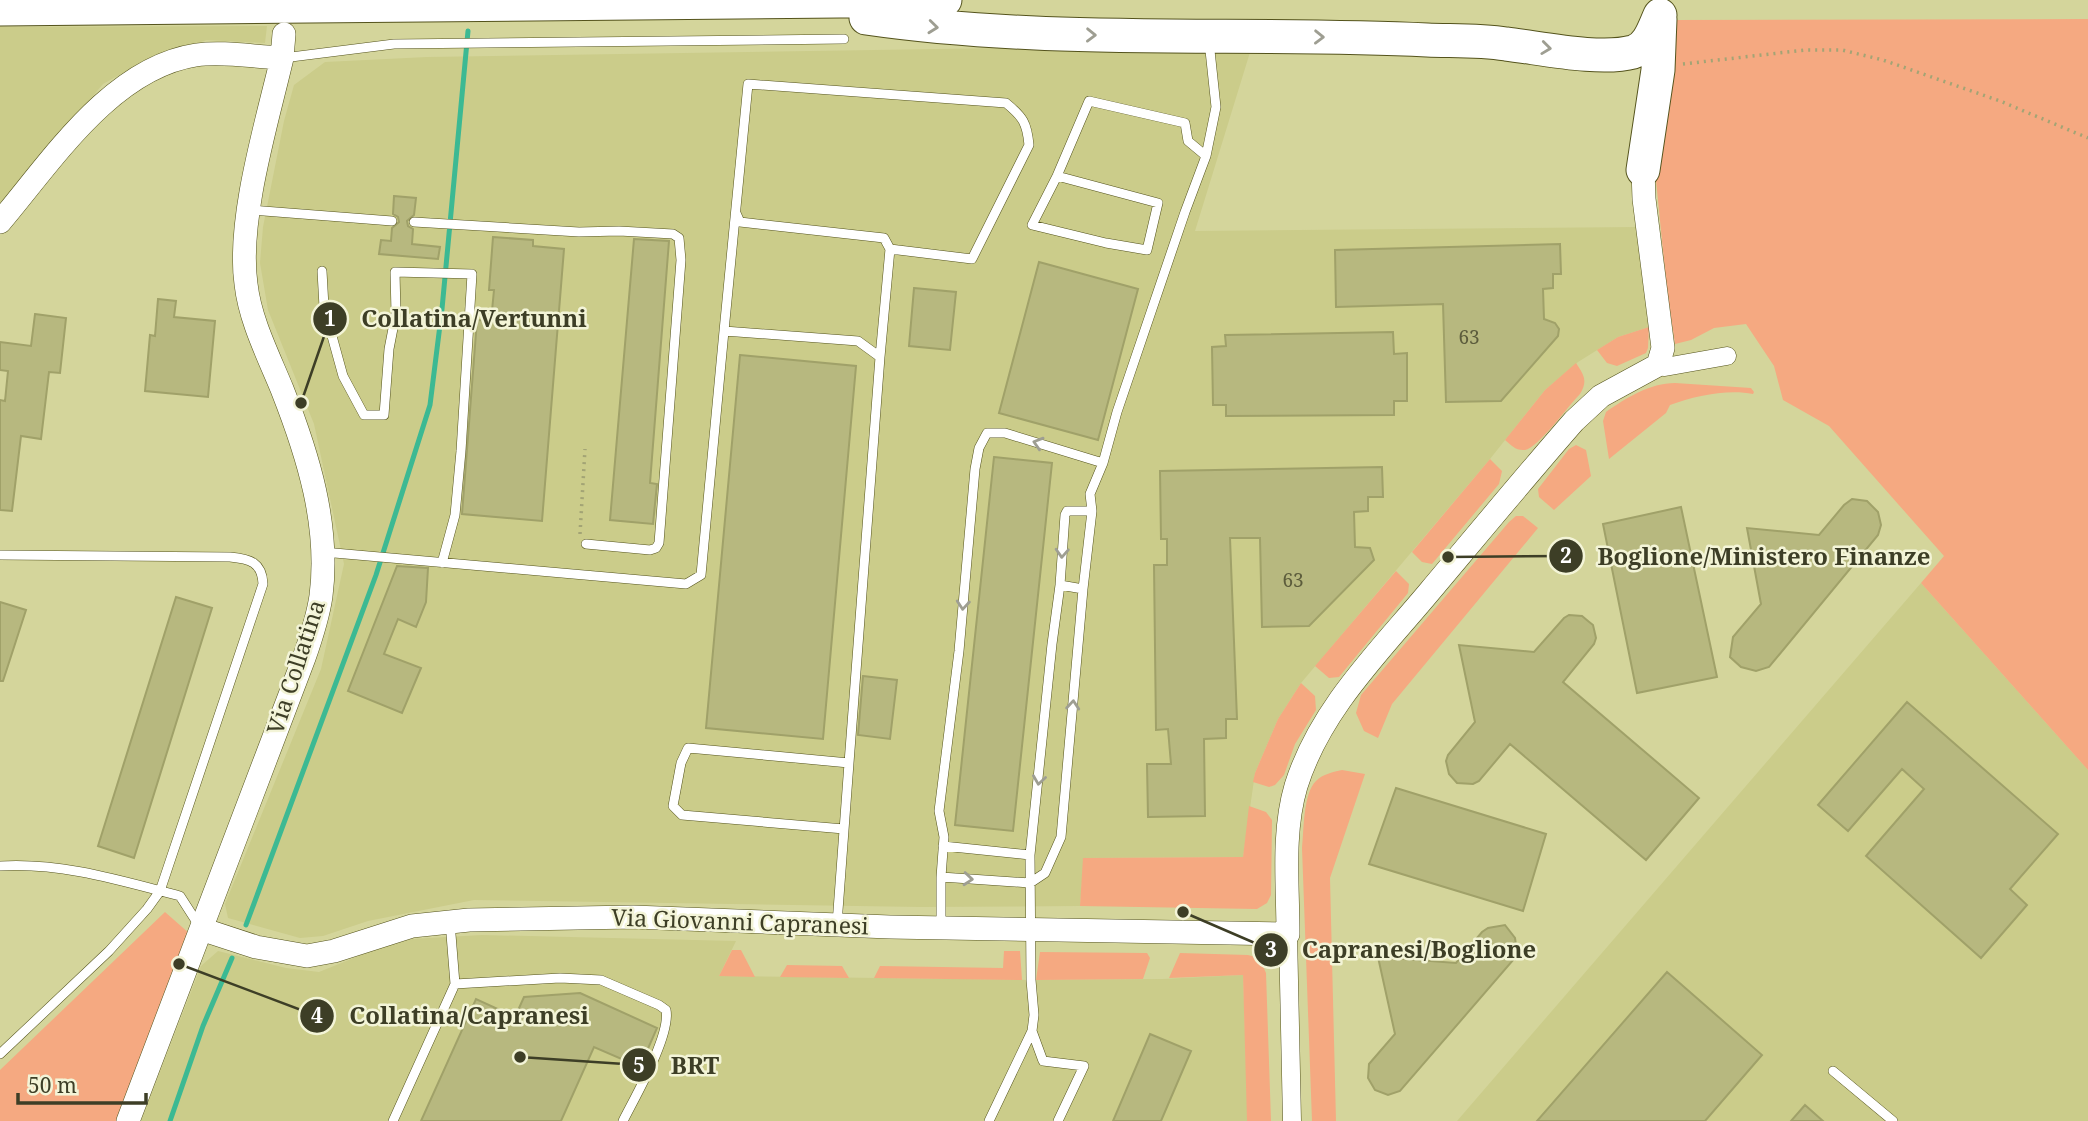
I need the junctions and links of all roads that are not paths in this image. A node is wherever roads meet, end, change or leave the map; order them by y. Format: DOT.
graph roads {
  1 [pos="945,0"];
  2 [pos="768,3"];
  3 [pos="0,9"];
  4 [pos="284,34"];
  5 [pos="1208,36"];
  6 [pos="844,39"];
  7 [pos="1590,54"];
  8 [pos="282,58"];
  9 [pos="1206,156"];
  10 [pos="1643,170"];
  11 [pos="1057,176"];
  12 [pos="250,210"];
  13 [pos="736,213"];
  14 [pos="392,221"];
  15 [pos="0,222"];
  16 [pos="414,222"];
  17 [pos="890,249"];
  18 [pos="322,271"];
  19 [pos="724,331"];
  20 [pos="1727,356"];
  21 [pos="880,357"];
  22 [pos="1658,365"];
  23 [pos="1103,463"];
  24 [pos="1092,511"];
  25 [pos="586,544"];
  26 [pos="323,552"];
  27 [pos="0,555"];
  28 [pos="442,563"];
  29 [pos="1060,585"];
  30 [pos="1083,589"];
  31 [pos="849,763"];
  32 [pos="844,829"];
  33 [pos="943,846"];
  34 [pos="1030,855"];
  35 [pos="0,866"];
  36 [pos="941,877"];
  37 [pos="1030,883"];
  38 [pos="160,891"];
  39 [pos="450,920"];
  40 [pos="837,924"];
  41 [pos="941,928"];
  42 [pos="201,929"];
  43 [pos="1031,929"];
  44 [pos="1288,933"];
  45 [pos="455,984"];
  46 [pos="1032,1031"];
  47 [pos="0,1054"];
  48 [pos="1833,1072"];
  49 [pos="128,1121"];
  50 [pos="393,1121"];
  51 [pos="623,1121"];
  52 [pos="989,1121"];
  53 [pos="1058,1121"];
  54 [pos="1292,1121"];
  55 [pos="1893,1121"];
  1 -- 2 [label="highway"];
  2 -- 3 [label="highway"];
  2 -- 5 [label="highway, one-way"];
  4 -- 8 [label="street, Via Collatina"];
  5 -- 7 [label="highway, one-way"];
  5 -- 9 [label="lane"];
  6 -- 8 [label="lane"];
  7 -- 10 [label="highway"];
  7 -- 10 [label="highway"];
  8 -- 12 [label="street, Via Collatina"];
  8 -- 15 [label="street"];
  9 -- 11 [label="lane"];
  9 -- 23 [label="lane"];
  10 -- 22 [label="street"];
  11 -- 11 [label="lane"];
  12 -- 14 [label="lane"];
  12 -- 26 [label="street, Via Collatina"];
  13 -- 17 [label="lane"];
  13 -- 17 [label="lane"];
  13 -- 19 [label="lane"];
  16 -- 25 [label="lane"];
  17 -- 21 [label="lane"];
  18 -- 28 [label="lane"];
  19 -- 21 [label="lane"];
  19 -- 28 [label="lane"];
  20 -- 22 [label="street"];
  21 -- 31 [label="lane"];
  22 -- 44 [label="street"];
  23 -- 24 [label="lane"];
  23 -- 33 [label="lane, one-way"];
  24 -- 29 [label="lane, one-way"];
  24 -- 30 [label="lane"];
  26 -- 28 [label="lane"];
  26 -- 42 [label="street, Via Collatina"];
  27 -- 38 [label="lane"];
  29 -- 30 [label="lane"];
  29 -- 34 [label="lane, one-way"];
  37 -- 30 [label="lane, one-way"];
  31 -- 32 [label="lane"];
  31 -- 32 [label="lane"];
  32 -- 40 [label="lane"];
  33 -- 34 [label="lane"];
  33 -- 36 [label="lane"];
  34 -- 37 [label="lane"];
  35 -- 38 [label="lane"];
  36 -- 37 [label="lane, one-way"];
  36 -- 41 [label="lane"];
  37 -- 43 [label="lane"];
  38 -- 42 [label="lane"];
  38 -- 47 [label="lane"];
  39 -- 40 [label="street, Via Giovanni Capranesi"];
  39 -- 42 [label="street, Via Giovanni Capranesi"];
  39 -- 45 [label="lane"];
  40 -- 41 [label="street, Via Giovanni Capranesi"];
  41 -- 43 [label="street, Via Giovanni Capranesi"];
  42 -- 49 [label="street, Via Collatina"];
  43 -- 44 [label="street, Via Giovanni Capranesi"];
  43 -- 46 [label="lane"];
  44 -- 54 [label="street"];
  45 -- 50 [label="lane"];
  45 -- 51 [label="lane"];
  46 -- 52 [label="lane"];
  46 -- 53 [label="lane"];
  48 -- 55 [label="lane"];
}
